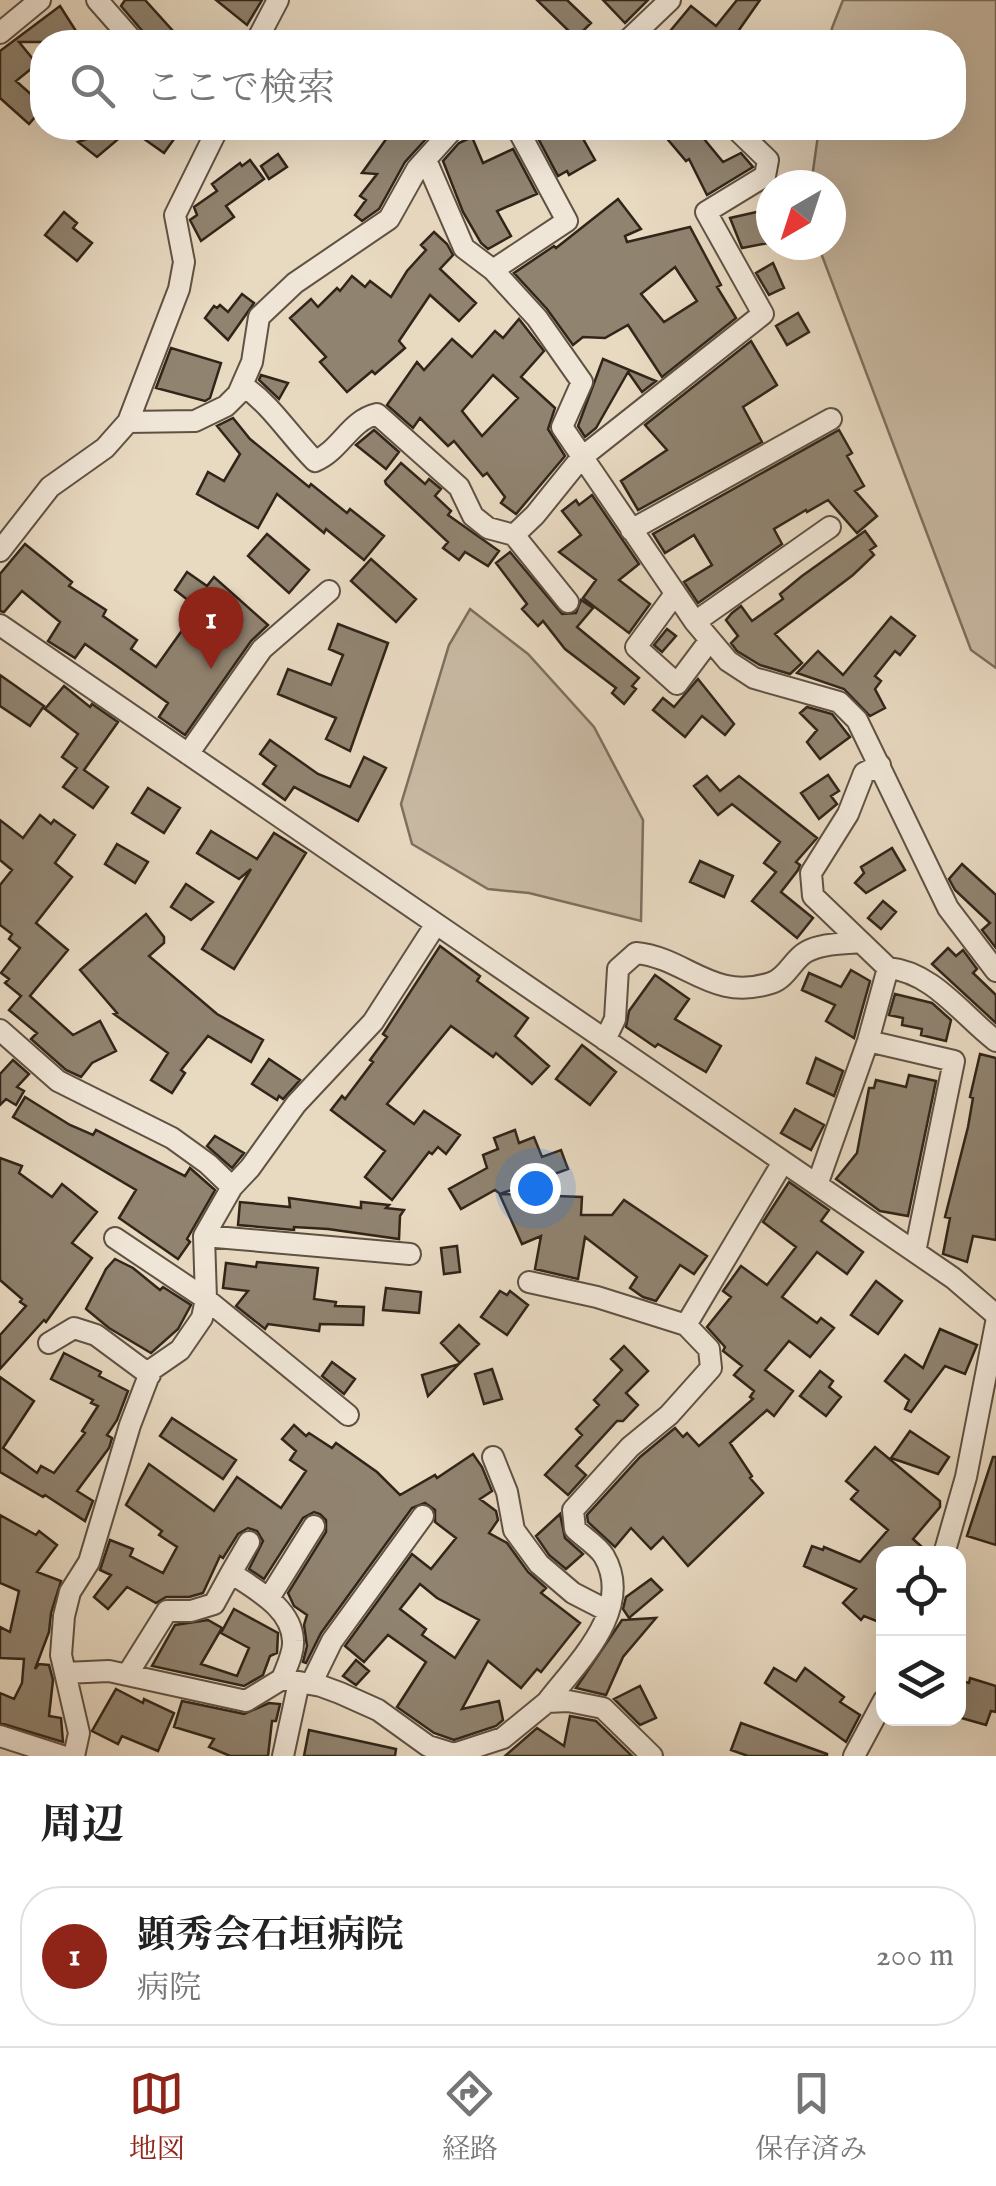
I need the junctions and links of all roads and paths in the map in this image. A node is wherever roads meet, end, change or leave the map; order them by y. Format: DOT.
graph roads {
  1 [pos="40,0"];
  2 [pos="98,0"];
  3 [pos="278,0"];
  4 [pos="670,0"];
  5 [pos="124,30"];
  6 [pos="262,30"];
  7 [pos="639,30"];
  8 [pos="0,32"];
  9 [pos="212,140"];
  10 [pos="444,140"];
  11 [pos="524,140"];
  12 [pos="747,140"];
  13 [pos="426,160"];
  14 [pos="493,270"];
  15 [pos="242,384"];
  16 [pos="831,419"];
  17 [pos="128,422"];
  18 [pos="581,458"];
  19 [pos="830,527"];
  20 [pos="631,530"];
  21 [pos="514,535"];
  22 [pos="0,551"];
  23 [pos="329,591"];
  24 [pos="675,594"];
  25 [pos="568,602"];
  26 [pos="695,622"];
  27 [pos="0,624"];
  28 [pos="710,640"];
  29 [pos="188,754"];
  30 [pos="880,765"];
  31 [pos="436,924"];
  32 [pos="861,942"];
  33 [pos="888,968"];
  34 [pos="996,972"];
  35 [pos="0,1030"];
  36 [pos="605,1040"];
  37 [pos="868,1041"];
  38 [pos="996,1041"];
  39 [pos="784,1162"];
  40 [pos="817,1185"];
  41 [pos="232,1187"];
  42 [pos="204,1236"];
  43 [pos="115,1238"];
  44 [pos="915,1252"];
  45 [pos="410,1254"];
  46 [pos="529,1282"];
  47 [pos="206,1299"];
  48 [pos="996,1315"];
  49 [pos="686,1324"];
  50 [pos="996,1324"];
  51 [pos="49,1343"];
  52 [pos="150,1375"];
  53 [pos="348,1415"];
  54 [pos="493,1457"];
  55 [pos="423,1516"];
  56 [pos="314,1526"];
  57 [pos="249,1542"];
  58 [pos="946,1546"];
  59 [pos="231,1573"];
  60 [pos="269,1598"];
  61 [pos="608,1610"];
  62 [pos="65,1673"];
  63 [pos="128,1674"];
  64 [pos="297,1682"];
  65 [pos="547,1702"];
  66 [pos="876,1715"];
  67 [pos="0,1736"];
  68 [pos="453,1755"];
  69 [pos="62,1756"];
  70 [pos="74,1756"];
  71 [pos="283,1756"];
  72 [pos="652,1756"];
  73 [pos="854,1756"];
  1 -- 8 [label="street"];
  2 -- 5 [label="street"];
  3 -- 6 [label="street"];
  4 -- 7 [label="street"];
  9 -- 17 [label="street"];
  10 -- 13 [label="street"];
  11 -- 14 [label="street"];
  12 -- 18 [label="street"];
  13 -- 14 [label="street"];
  13 -- 15 [label="street"];
  14 -- 18 [label="street"];
  15 -- 17 [label="street"];
  15 -- 21 [label="street"];
  16 -- 20 [label="street"];
  17 -- 22 [label="street"];
  18 -- 20 [label="street"];
  18 -- 21 [label="street"];
  19 -- 26 [label="street"];
  20 -- 24 [label="street"];
  21 -- 25 [label="street"];
  23 -- 29 [label="street"];
  24 -- 26 [label="street"];
  24 -- 28 [label="street"];
  26 -- 28 [label="street"];
  27 -- 29 [label="street"];
  28 -- 30 [label="street"];
  29 -- 31 [label="street"];
  30 -- 32 [label="street"];
  30 -- 34 [label="street"];
  31 -- 36 [label="street"];
  31 -- 41 [label="street"];
  32 -- 33 [label="street"];
  32 -- 36 [label="street"];
  33 -- 37 [label="street"];
  33 -- 38 [label="street"];
  35 -- 41 [label="street"];
  36 -- 39 [label="street"];
  37 -- 40 [label="street"];
  37 -- 44 [label="street"];
  39 -- 40 [label="street"];
  39 -- 49 [label="street"];
  40 -- 44 [label="street"];
  41 -- 42 [label="street"];
  42 -- 45 [label="street"];
  42 -- 47 [label="street"];
  43 -- 47 [label="street"];
  44 -- 48 [label="street"];
  46 -- 49 [label="street"];
  47 -- 52 [label="street"];
  47 -- 53 [label="street"];
  49 -- 61 [label="street"];
  50 -- 58 [label="street"];
  51 -- 52 [label="street"];
  52 -- 62 [label="street"];
  54 -- 61 [label="street"];
  55 -- 64 [label="street"];
  56 -- 60 [label="street"];
  57 -- 59 [label="street"];
  59 -- 60 [label="street"];
  59 -- 63 [label="street"];
  60 -- 64 [label="street"];
  61 -- 65 [label="street"];
  62 -- 63 [label="street"];
  62 -- 70 [label="street"];
  63 -- 64 [label="street"];
  64 -- 68 [label="street"];
  64 -- 71 [label="street"];
  65 -- 68 [label="street"];
  65 -- 72 [label="street"];
  66 -- 73 [label="street"];
  67 -- 69 [label="street"];
}
